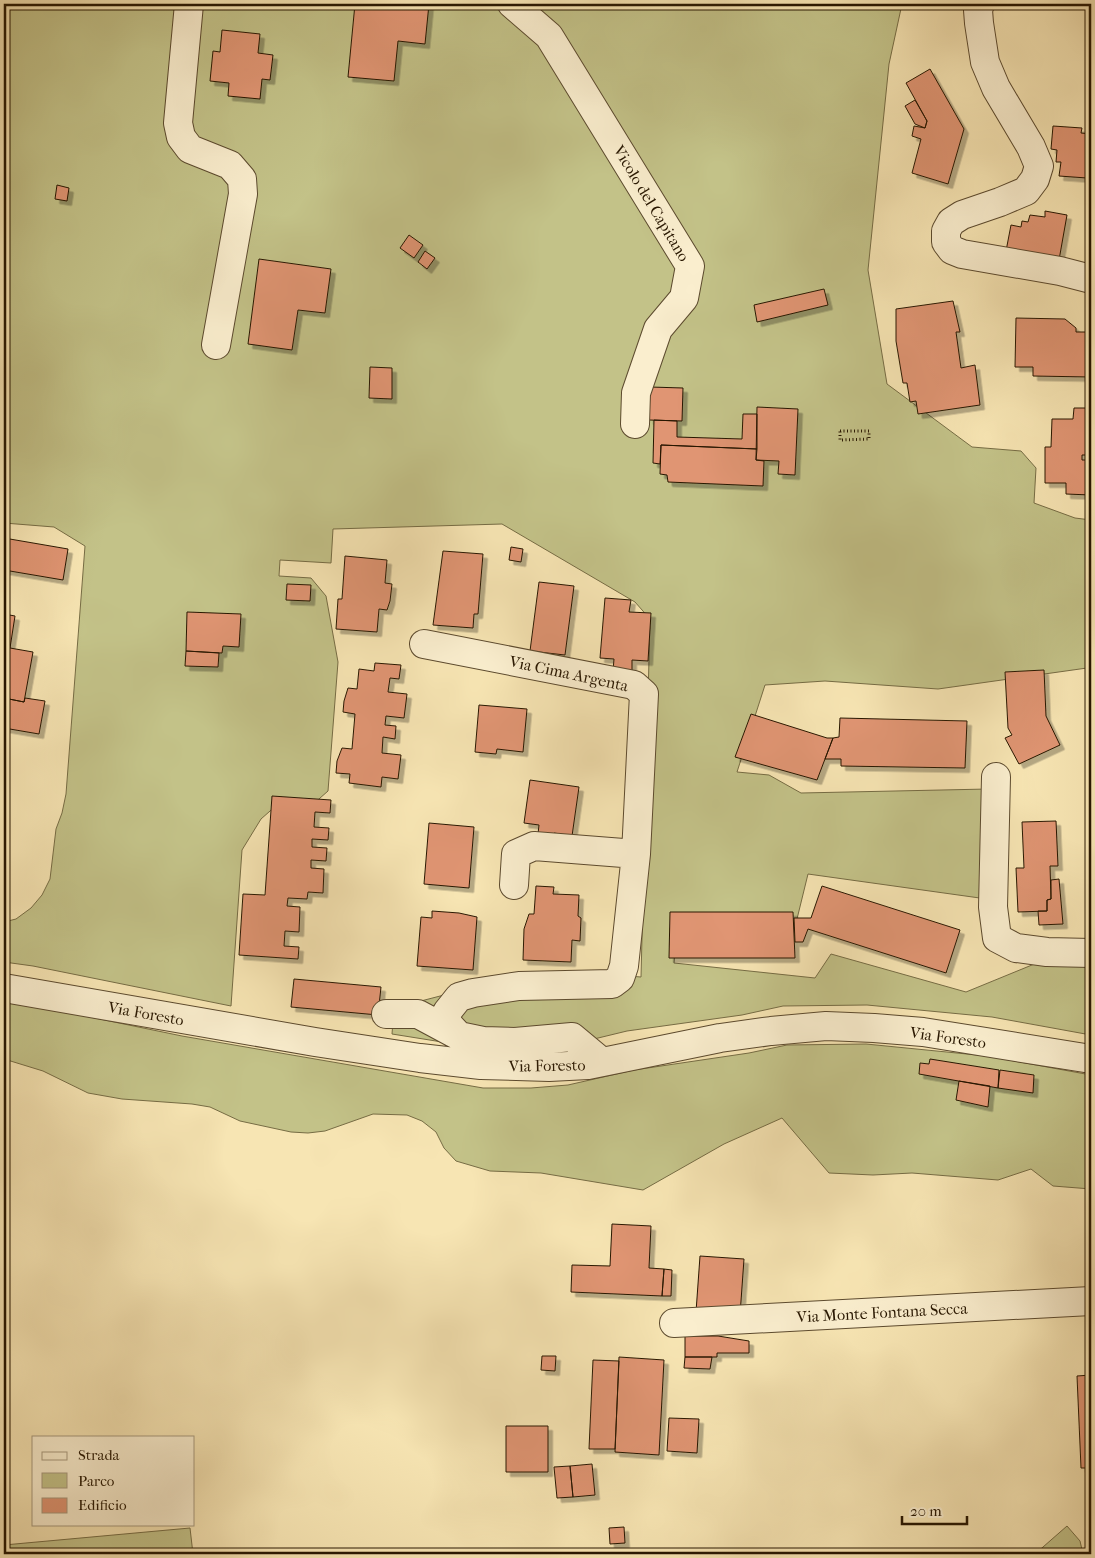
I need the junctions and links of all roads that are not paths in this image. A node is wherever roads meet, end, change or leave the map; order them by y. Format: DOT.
graph roads {
  1 [pos="189,4"];
  2 [pos="512,4"];
  3 [pos="980,4"];
  4 [pos="1091,279"];
  5 [pos="216,345"];
  6 [pos="635,424"];
  7 [pos="424,644"];
  8 [pos="996,777"];
  9 [pos="636,854"];
  10 [pos="514,885"];
  11 [pos="1091,953"];
  12 [pos="4,988"];
  13 [pos="386,1014"];
  14 [pos="459,1036"];
  15 [pos="1091,1059"];
  16 [pos="602,1062"];
  17 [pos="1091,1301"];
  18 [pos="674,1324"];
  1 -- 5 [label="street"];
  2 -- 6 [label="street, Vicolo del Capitano"];
  3 -- 4 [label="street"];
  7 -- 9 [label="street, Via Cima Argenta"];
  8 -- 11 [label="street"];
  9 -- 10 [label="street"];
  9 -- 14 [label="street, Via Cima Argenta"];
  12 -- 16 [label="street, Via Foresto"];
  13 -- 14 [label="street"];
  14 -- 16 [label="street"];
  15 -- 16 [label="street, Via Foresto"];
  17 -- 18 [label="street, Via Monte Fontana Secca"];
}
